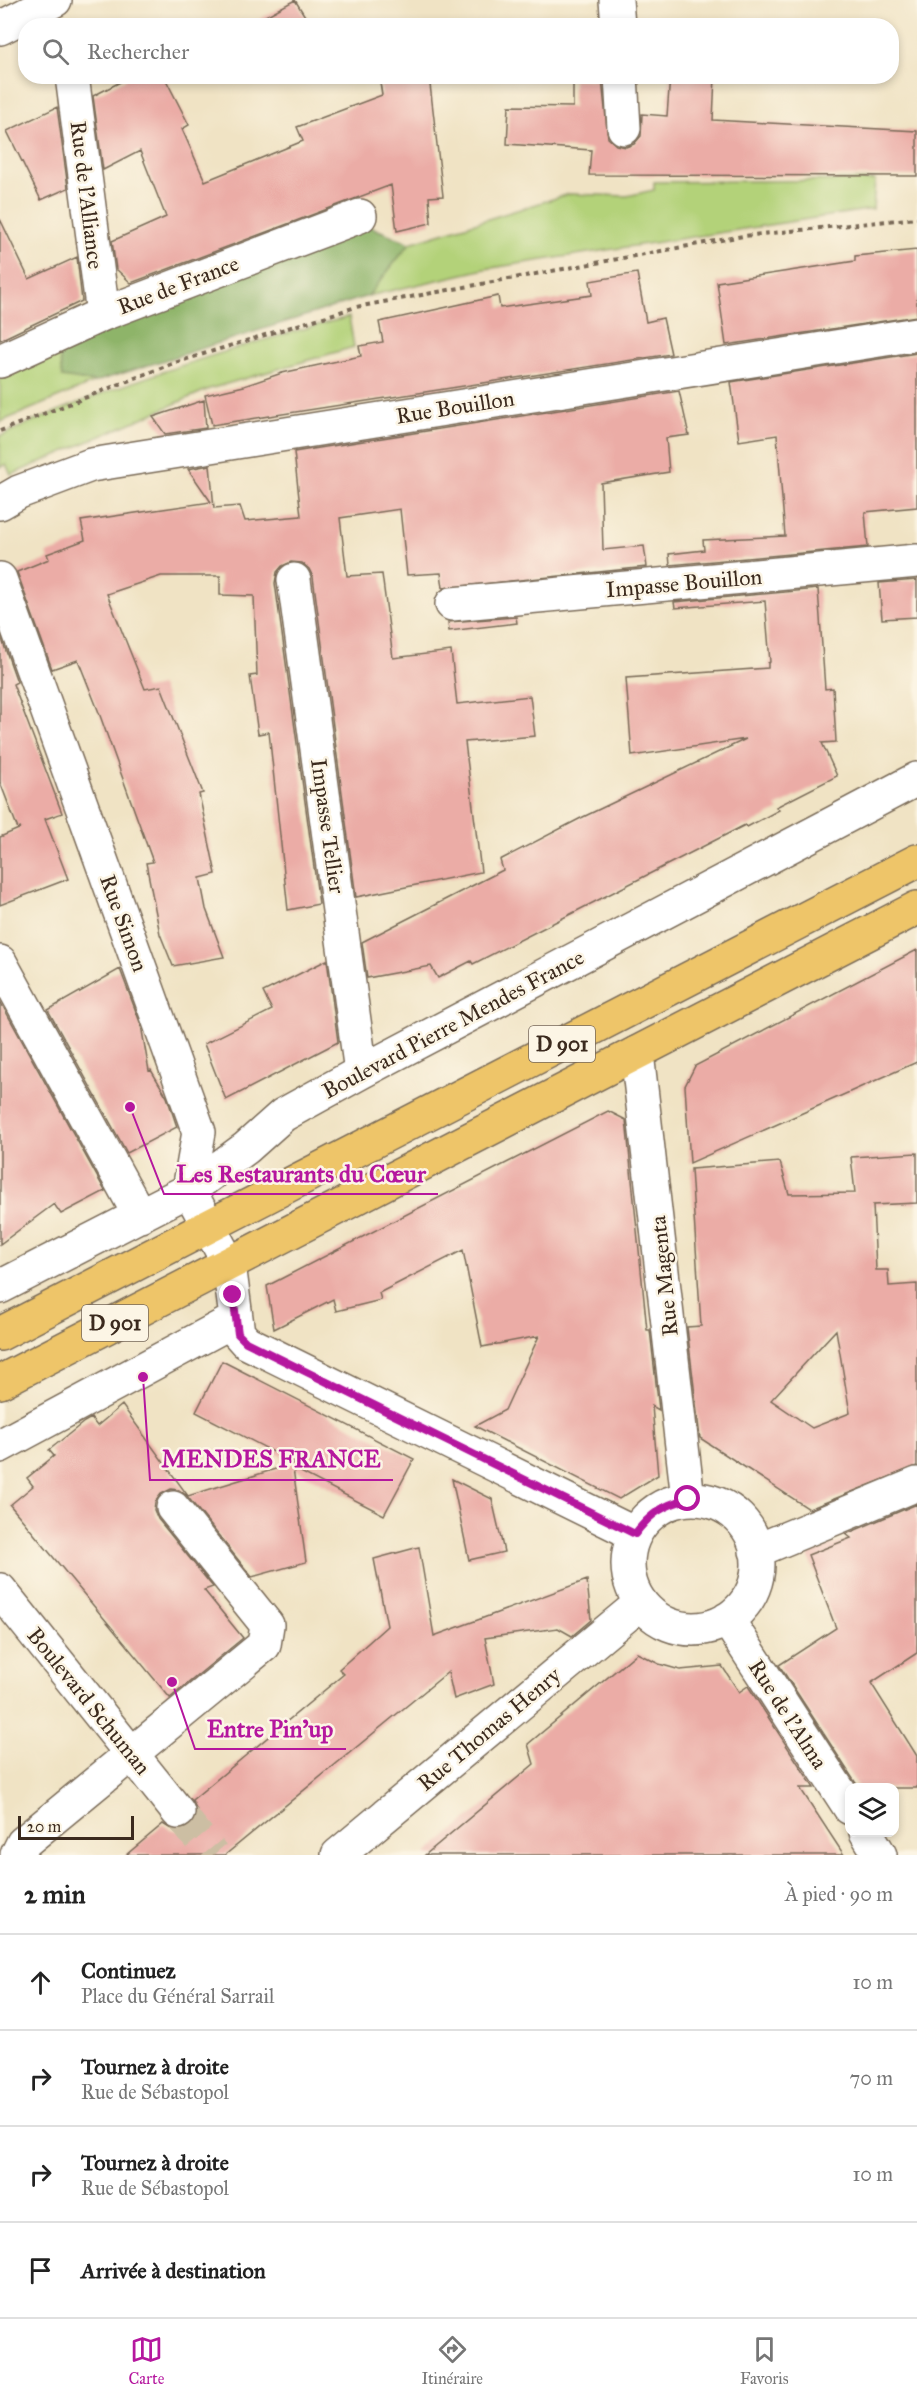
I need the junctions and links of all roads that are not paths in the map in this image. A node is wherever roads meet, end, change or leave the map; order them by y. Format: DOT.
graph roads {
  1 [pos="55,0"];
  2 [pos="62,0"];
  3 [pos="616,0"];
  4 [pos="20,18"];
  5 [pos="64,18"];
  6 [pos="617,18"];
  7 [pos="18,19"];
  8 [pos="0,28"];
  9 [pos="73,84"];
  10 [pos="621,84"];
  11 [pos="624,128"];
  12 [pos="360,216"];
  13 [pos="102,314"];
  14 [pos="917,334"];
  15 [pos="0,361"];
  16 [pos="0,503"];
  17 [pos="917,561"];
  18 [pos="0,579"];
  19 [pos="294,580"];
  20 [pos="452,604"];
  21 [pos="917,779"];
  22 [pos="917,861"];
  23 [pos="917,908"];
  24 [pos="0,962"];
  25 [pos="637,1053"];
  26 [pos="361,1071"];
  27 [pos="189,1190"];
  28 [pos="140,1216"];
  29 [pos="208,1227"];
  30 [pos="229,1264"];
  31 [pos="0,1287"];
  32 [pos="236,1319"];
  33 [pos="0,1334"];
  34 [pos="0,1383"];
  35 [pos="0,1446"];
  36 [pos="917,1484"];
  37 [pos="688,1499"];
  38 [pos="173,1508"];
  39 [pos="635,1534"];
  40 [pos="756,1551"];
  41 [pos="641,1604"];
  42 [pos="6,1609"];
  43 [pos="727,1619"];
  44 [pos="131,1754"];
  45 [pos="845,1802"];
  46 [pos="178,1812"];
  47 [pos="869,1837"];
  48 [pos="17,1855"];
  49 [pos="338,1855"];
  50 [pos="880,1855"];
  1 -- 4 [label="street"];
  2 -- 5 [label="street"];
  3 -- 6 [label="street"];
  7 -- 8 [label="street"];
  9 -- 13 [label="street, Rue de l'Alliance"];
  10 -- 11 [label="street"];
  12 -- 13 [label="street, Rue de France"];
  13 -- 15 [label="street, Rue de France"];
  14 -- 16 [label="street, Rue Bouillon"];
  17 -- 20 [label="street, Impasse Bouillon"];
  18 -- 27 [label="street, Rue Simon"];
  19 -- 26 [label="street, Impasse Tellier"];
  21 -- 26 [label="street, Boulevard Pierre Mendes France"];
  22 -- 29 [label="main road, D 901"];
  23 -- 25 [label="main road, D 901"];
  24 -- 28 [label="street"];
  25 -- 30 [label="main road, D 901"];
  25 -- 37 [label="street, Rue Magenta"];
  26 -- 27 [label="street, Boulevard Pierre Mendes France"];
  27 -- 28 [label="street, Boulevard Pierre Mendes France"];
  27 -- 29 [label="street"];
  28 -- 31 [label="street, Boulevard Pierre Mendes France"];
  29 -- 30 [label="street"];
  29 -- 33 [label="main road, D 901"];
  30 -- 32 [label="street"];
  30 -- 34 [label="main road, D 901"];
  32 -- 35 [label="street"];
  32 -- 39 [label="street"];
  36 -- 40 [label="street"];
  37 -- 39 [label="street"];
  37 -- 40 [label="street"];
  38 -- 44 [label="street"];
  39 -- 41 [label="street"];
  40 -- 43 [label="street"];
  41 -- 43 [label="street"];
  41 -- 49 [label="street, Rue Thomas Henry"];
  42 -- 44 [label="street, Boulevard Schuman"];
  43 -- 45 [label="street, Rue de l'Alma"];
  44 -- 46 [label="street, Boulevard Schuman"];
  44 -- 48 [label="street"];
  47 -- 50 [label="street"];
}
